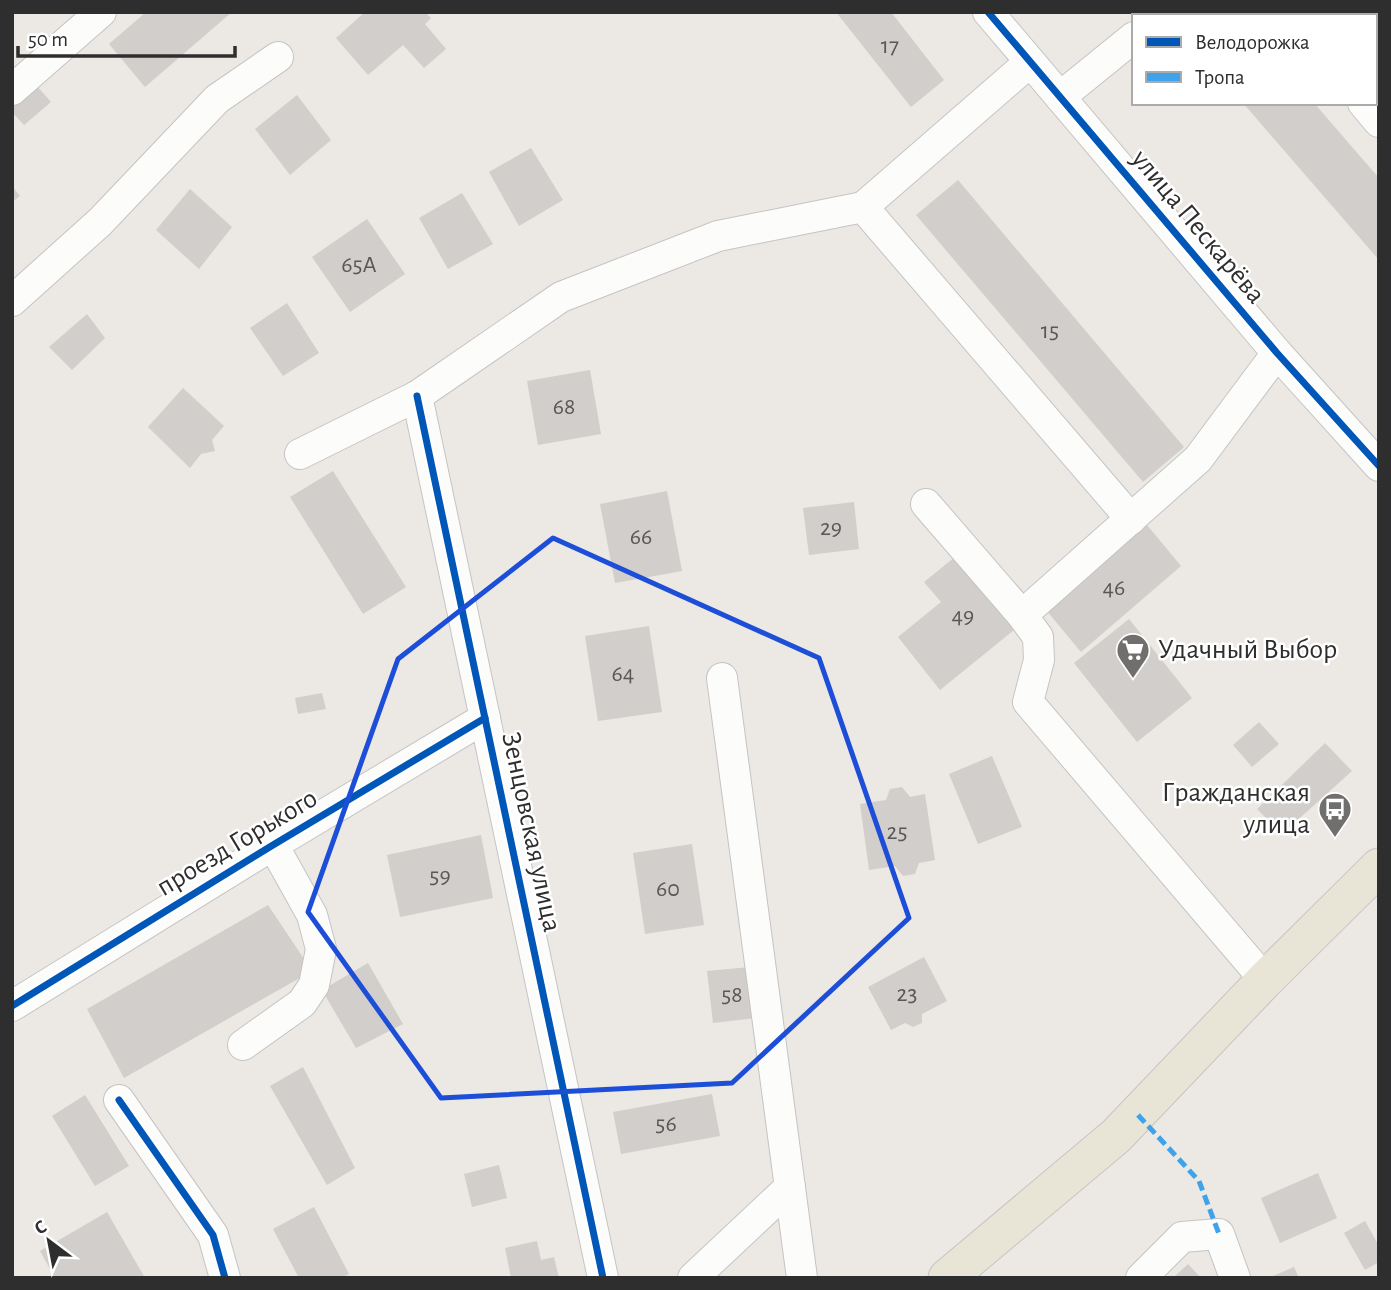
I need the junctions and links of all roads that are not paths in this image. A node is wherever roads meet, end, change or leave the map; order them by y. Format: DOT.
graph roads {
  1 [pos="101,12"];
  2 [pos="988,12"];
  3 [pos="1132,39"];
  4 [pos="278,57"];
  5 [pos="1030,62"];
  6 [pos="12,90"];
  7 [pos="1060,97"];
  8 [pos="1365,105"];
  9 [pos="1379,122"];
  10 [pos="863,207"];
  11 [pos="12,301"];
  12 [pos="1278,353"];
  13 [pos="417,396"];
  14 [pos="300,454"];
  15 [pos="1379,467"];
  16 [pos="926,504"];
  17 [pos="1131,519"];
  18 [pos="1022,615"];
  19 [pos="722,678"];
  20 [pos="485,718"];
  21 [pos="273,845"];
  22 [pos="1379,867"];
  23 [pos="1265,980"];
  24 [pos="12,1006"];
  25 [pos="243,1045"];
  26 [pos="119,1100"];
  27 [pos="790,1188"];
  28 [pos="225,1278"];
  29 [pos="603,1278"];
  30 [pos="693,1278"];
  31 [pos="802,1278"];
  32 [pos="947,1278"];
  33 [pos="1141,1278"];
  34 [pos="1235,1278"];
  1 -- 6 [label="street"];
  2 -- 5 [label="street, улица Пескарёва"];
  3 -- 7 [label="street"];
  4 -- 11 [label="street"];
  5 -- 7 [label="street, улица Пескарёва"];
  5 -- 10 [label="street"];
  7 -- 12 [label="street, улица Пескарёва"];
  8 -- 9 [label="street"];
  10 -- 13 [label="street"];
  10 -- 17 [label="street"];
  12 -- 15 [label="street, улица Пескарёва"];
  12 -- 17 [label="street"];
  13 -- 14 [label="street"];
  13 -- 20 [label="street, Зенцовская улица"];
  16 -- 18 [label="street"];
  17 -- 18 [label="street"];
  18 -- 23 [label="street"];
  19 -- 27 [label="street"];
  20 -- 21 [label="street, проезд Горького"];
  20 -- 29 [label="street, Зенцовская улица"];
  21 -- 24 [label="street, проезд Горького"];
  21 -- 25 [label="street"];
  22 -- 23 [label="main road"];
  23 -- 32 [label="main road"];
  26 -- 28 [label="street"];
  27 -- 30 [label="street"];
  27 -- 31 [label="street"];
  33 -- 34 [label="street"];
}
